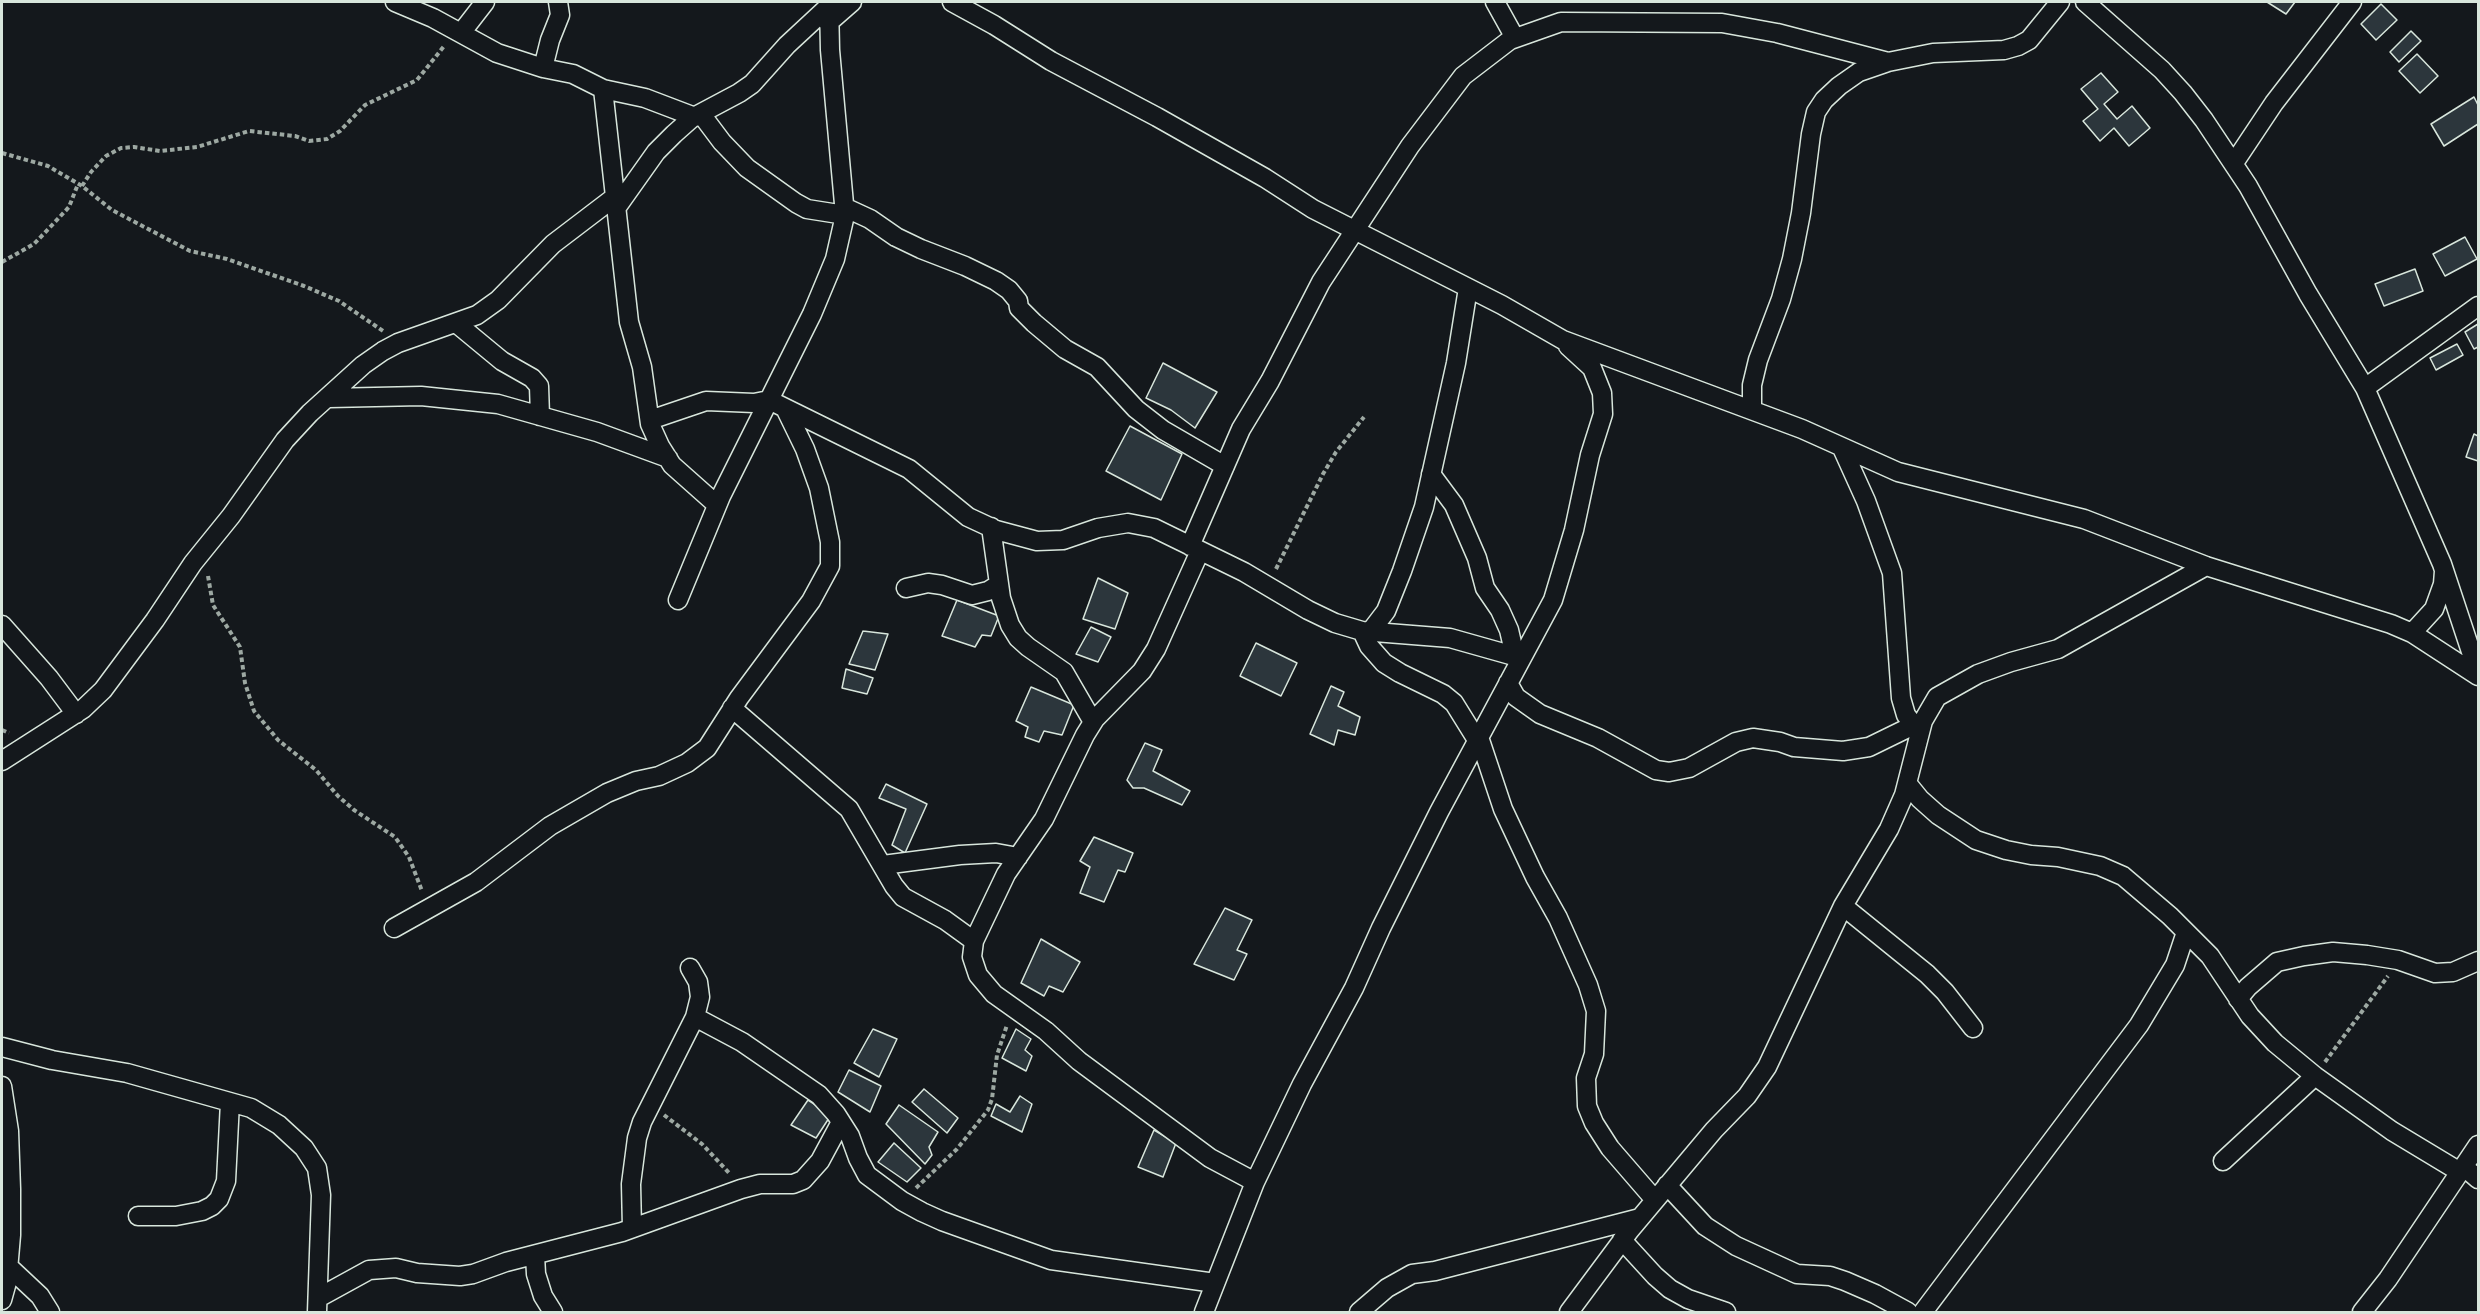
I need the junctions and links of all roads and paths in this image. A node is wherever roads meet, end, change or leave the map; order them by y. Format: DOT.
graph roads {
  1 [pos="395,2"];
  2 [pos="485,2"];
  3 [pos="558,2"];
  4 [pos="852,2"];
  5 [pos="952,2"];
  6 [pos="1496,2"];
  7 [pos="2060,2"];
  8 [pos="2085,2"];
  9 [pos="2352,2"];
  10 [pos="829,10"];
  11 [pos="459,32"];
  12 [pos="1515,38"];
  13 [pos="1888,63"];
  14 [pos="543,68"];
  15 [pos="603,89"];
  16 [pos="698,115"];
  17 [pos="2,153"];
  18 [pos="2234,163"];
  19 [pos="80,185"];
  20 [pos="616,202"];
  21 [pos="844,211"];
  22 [pos="1356,230"];
  23 [pos="2,262"];
  24 [pos="1468,288"];
  25 [pos="2478,306"];
  26 [pos="456,323"];
  27 [pos="1563,340"];
  28 [pos="398,343"];
  29 [pos="2365,388"];
  30 [pos="329,398"];
  31 [pos="777,404"];
  32 [pos="1752,410"];
  33 [pos="540,416"];
  34 [pos="1364,417"];
  35 [pos="650,420"];
  36 [pos="1842,448"];
  37 [pos="668,458"];
  38 [pos="1225,466"];
  39 [pos="1431,474"];
  40 [pos="717,505"];
  41 [pos="991,527"];
  42 [pos="1195,548"];
  43 [pos="204,549"];
  44 [pos="2206,566"];
  45 [pos="2444,568"];
  46 [pos="999,584"];
  47 [pos="1268,586"];
  48 [pos="906,588"];
  49 [pos="678,600"];
  50 [pos="2,625"];
  51 [pos="1366,631"];
  52 [pos="2412,633"];
  53 [pos="1518,657"];
  54 [pos="2478,674"];
  55 [pos="1508,683"];
  56 [pos="732,708"];
  57 [pos="76,714"];
  58 [pos="1093,722"];
  59 [pos="1917,729"];
  60 [pos="1478,738"];
  61 [pos="2,761"];
  62 [pos="1907,783"];
  63 [pos="1018,857"];
  64 [pos="883,865"];
  65 [pos="1843,906"];
  66 [pos="428,909"];
  67 [pos="394,928"];
  68 [pos="2186,932"];
  69 [pos="974,941"];
  70 [pos="2398,960"];
  71 [pos="2478,961"];
  72 [pos="690,968"];
  73 [pos="2238,999"];
  74 [pos="1014,1008"];
  75 [pos="695,1017"];
  76 [pos="1973,1028"];
  77 [pos="2,1047"];
  78 [pos="2315,1076"];
  79 [pos="2,1086"];
  80 [pos="230,1102"];
  81 [pos="650,1106"];
  82 [pos="841,1122"];
  83 [pos="2478,1145"];
  84 [pos="2223,1161"];
  85 [pos="2462,1170"];
  86 [pos="2478,1179"];
  87 [pos="1255,1182"];
  88 [pos="1667,1185"];
  89 [pos="741,1189"];
  90 [pos="6,1200"];
  91 [pos="1655,1200"];
  92 [pos="902,1201"];
  93 [pos="138,1216"];
  94 [pos="1640,1218"];
  95 [pos="632,1228"];
  96 [pos="1622,1240"];
  97 [pos="535,1255"];
  98 [pos="8,1266"];
  99 [pos="1215,1283"];
  100 [pos="2,1300"];
  101 [pos="317,1305"];
  102 [pos="50,1312"];
  103 [pos="553,1312"];
  104 [pos="1204,1312"];
  105 [pos="1359,1312"];
  106 [pos="1569,1312"];
  107 [pos="1726,1312"];
  108 [pos="1908,1312"];
  109 [pos="1923,1312"];
  110 [pos="2362,1312"];
  1 -- 11 [label="street"];
  2 -- 11 [label="street"];
  3 -- 14 [label="street"];
  4 -- 10 [label="street"];
  5 -- 22 [label="street"];
  6 -- 12 [label="street"];
  7 -- 13 [label="street"];
  8 -- 18 [label="street"];
  9 -- 18 [label="street"];
  10 -- 16 [label="street"];
  10 -- 21 [label="street"];
  11 -- 14 [label="street"];
  11 -- 19 [label="path"];
  12 -- 13 [label="street"];
  12 -- 22 [label="street"];
  13 -- 32 [label="street"];
  14 -- 15 [label="street"];
  15 -- 16 [label="street"];
  15 -- 20 [label="street"];
  16 -- 20 [label="street"];
  16 -- 21 [label="street"];
  17 -- 19 [label="path"];
  18 -- 29 [label="street"];
  19 -- 23 [label="path"];
  19 -- 28 [label="path"];
  20 -- 26 [label="street"];
  20 -- 35 [label="street"];
  21 -- 31 [label="street"];
  21 -- 38 [label="street"];
  22 -- 24 [label="street"];
  22 -- 38 [label="street"];
  24 -- 27 [label="street"];
  24 -- 39 [label="street"];
  25 -- 29 [label="street"];
  26 -- 28 [label="street"];
  26 -- 33 [label="street"];
  27 -- 32 [label="street"];
  27 -- 53 [label="street"];
  28 -- 30 [label="street"];
  29 -- 45 [label="street"];
  30 -- 33 [label="street"];
  30 -- 43 [label="street"];
  31 -- 35 [label="street"];
  31 -- 40 [label="street"];
  31 -- 41 [label="street"];
  31 -- 56 [label="street"];
  32 -- 36 [label="street"];
  33 -- 37 [label="street"];
  34 -- 47 [label="path"];
  35 -- 37 [label="street"];
  36 -- 44 [label="street"];
  36 -- 59 [label="street"];
  37 -- 40 [label="street"];
  38 -- 42 [label="street"];
  39 -- 51 [label="street"];
  39 -- 53 [label="street"];
  40 -- 49 [label="street"];
  41 -- 42 [label="street"];
  41 -- 46 [label="street"];
  42 -- 47 [label="street"];
  42 -- 58 [label="street"];
  43 -- 57 [label="street"];
  43 -- 66 [label="path"];
  44 -- 52 [label="street"];
  44 -- 59 [label="street"];
  45 -- 52 [label="street"];
  45 -- 54 [label="street"];
  46 -- 48 [label="street"];
  46 -- 58 [label="street"];
  47 -- 51 [label="street"];
  50 -- 57 [label="street"];
  51 -- 53 [label="street"];
  51 -- 60 [label="street"];
  52 -- 54 [label="street"];
  53 -- 55 [label="street"];
  55 -- 59 [label="street"];
  55 -- 60 [label="street"];
  56 -- 64 [label="street"];
  56 -- 66 [label="street"];
  57 -- 61 [label="street"];
  58 -- 63 [label="street"];
  59 -- 62 [label="street"];
  60 -- 87 [label="street"];
  60 -- 91 [label="street"];
  62 -- 65 [label="street"];
  62 -- 68 [label="street"];
  63 -- 64 [label="street"];
  63 -- 69 [label="street"];
  64 -- 69 [label="street"];
  65 -- 76 [label="street"];
  65 -- 88 [label="street"];
  66 -- 67 [label="street"];
  68 -- 73 [label="street"];
  68 -- 109 [label="street"];
  69 -- 74 [label="street"];
  70 -- 71 [label="street"];
  70 -- 73 [label="street"];
  70 -- 78 [label="path"];
  72 -- 75 [label="street"];
  73 -- 78 [label="street"];
  74 -- 87 [label="street"];
  74 -- 92 [label="path"];
  75 -- 81 [label="street"];
  75 -- 82 [label="street"];
  77 -- 80 [label="street"];
  78 -- 84 [label="street"];
  78 -- 85 [label="street"];
  79 -- 90 [label="street"];
  80 -- 93 [label="street"];
  80 -- 101 [label="street"];
  81 -- 89 [label="path"];
  81 -- 95 [label="street"];
  82 -- 89 [label="street"];
  82 -- 92 [label="street"];
  83 -- 85 [label="street"];
  85 -- 86 [label="street"];
  85 -- 110 [label="street"];
  87 -- 99 [label="street"];
  88 -- 91 [label="street"];
  88 -- 108 [label="street"];
  89 -- 95 [label="street"];
  90 -- 98 [label="street"];
  91 -- 94 [label="street"];
  92 -- 99 [label="street"];
  94 -- 96 [label="street"];
  94 -- 105 [label="street"];
  95 -- 97 [label="street"];
  96 -- 106 [label="street"];
  96 -- 107 [label="street"];
  97 -- 101 [label="street"];
  97 -- 103 [label="street"];
  98 -- 100 [label="street"];
  98 -- 102 [label="street"];
  99 -- 104 [label="street"];
}
